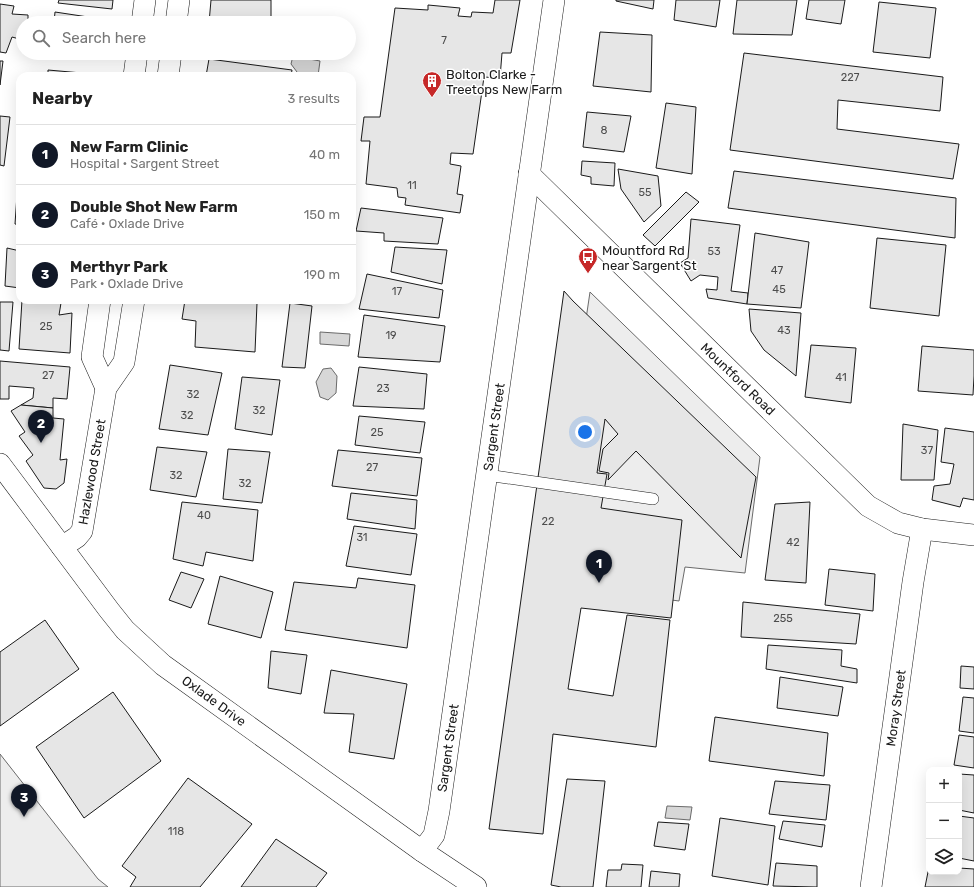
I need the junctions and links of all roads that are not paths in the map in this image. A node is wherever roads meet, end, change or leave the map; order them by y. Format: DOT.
graph roads {
  1 [pos="145,0"];
  2 [pos="179,0"];
  3 [pos="554,0"];
  4 [pos="143,16"];
  5 [pos="177,16"];
  6 [pos="136,60"];
  7 [pos="170,60"];
  8 [pos="135,72"];
  9 [pos="169,72"];
  10 [pos="529,174"];
  11 [pos="99,304"];
  12 [pos="133,304"];
  13 [pos="106,388"];
  14 [pos="0,464"];
  15 [pos="487,475"];
  16 [pos="653,499"];
  17 [pos="922,529"];
  18 [pos="974,535"];
  19 [pos="62,547"];
  20 [pos="422,851"];
  21 [pos="476,887"];
  22 [pos="871,887"];
  1 -- 4 [label="street"];
  2 -- 5 [label="street"];
  3 -- 10 [label="street, Sargent Street"];
  6 -- 8 [label="street"];
  7 -- 9 [label="street"];
  10 -- 15 [label="street, Sargent Street"];
  10 -- 17 [label="street, Mountford Road"];
  11 -- 13 [label="street"];
  12 -- 13 [label="street, Hazlewood Street"];
  13 -- 19 [label="street, Hazlewood Street"];
  14 -- 19 [label="street, Oxlade Drive"];
  15 -- 16 [label="lane"];
  15 -- 20 [label="street, Sargent Street"];
  17 -- 18 [label="street, Mountford Road"];
  17 -- 22 [label="street, Moray Street"];
  19 -- 20 [label="street, Oxlade Drive"];
  20 -- 21 [label="street, Oxlade Drive"];
}
